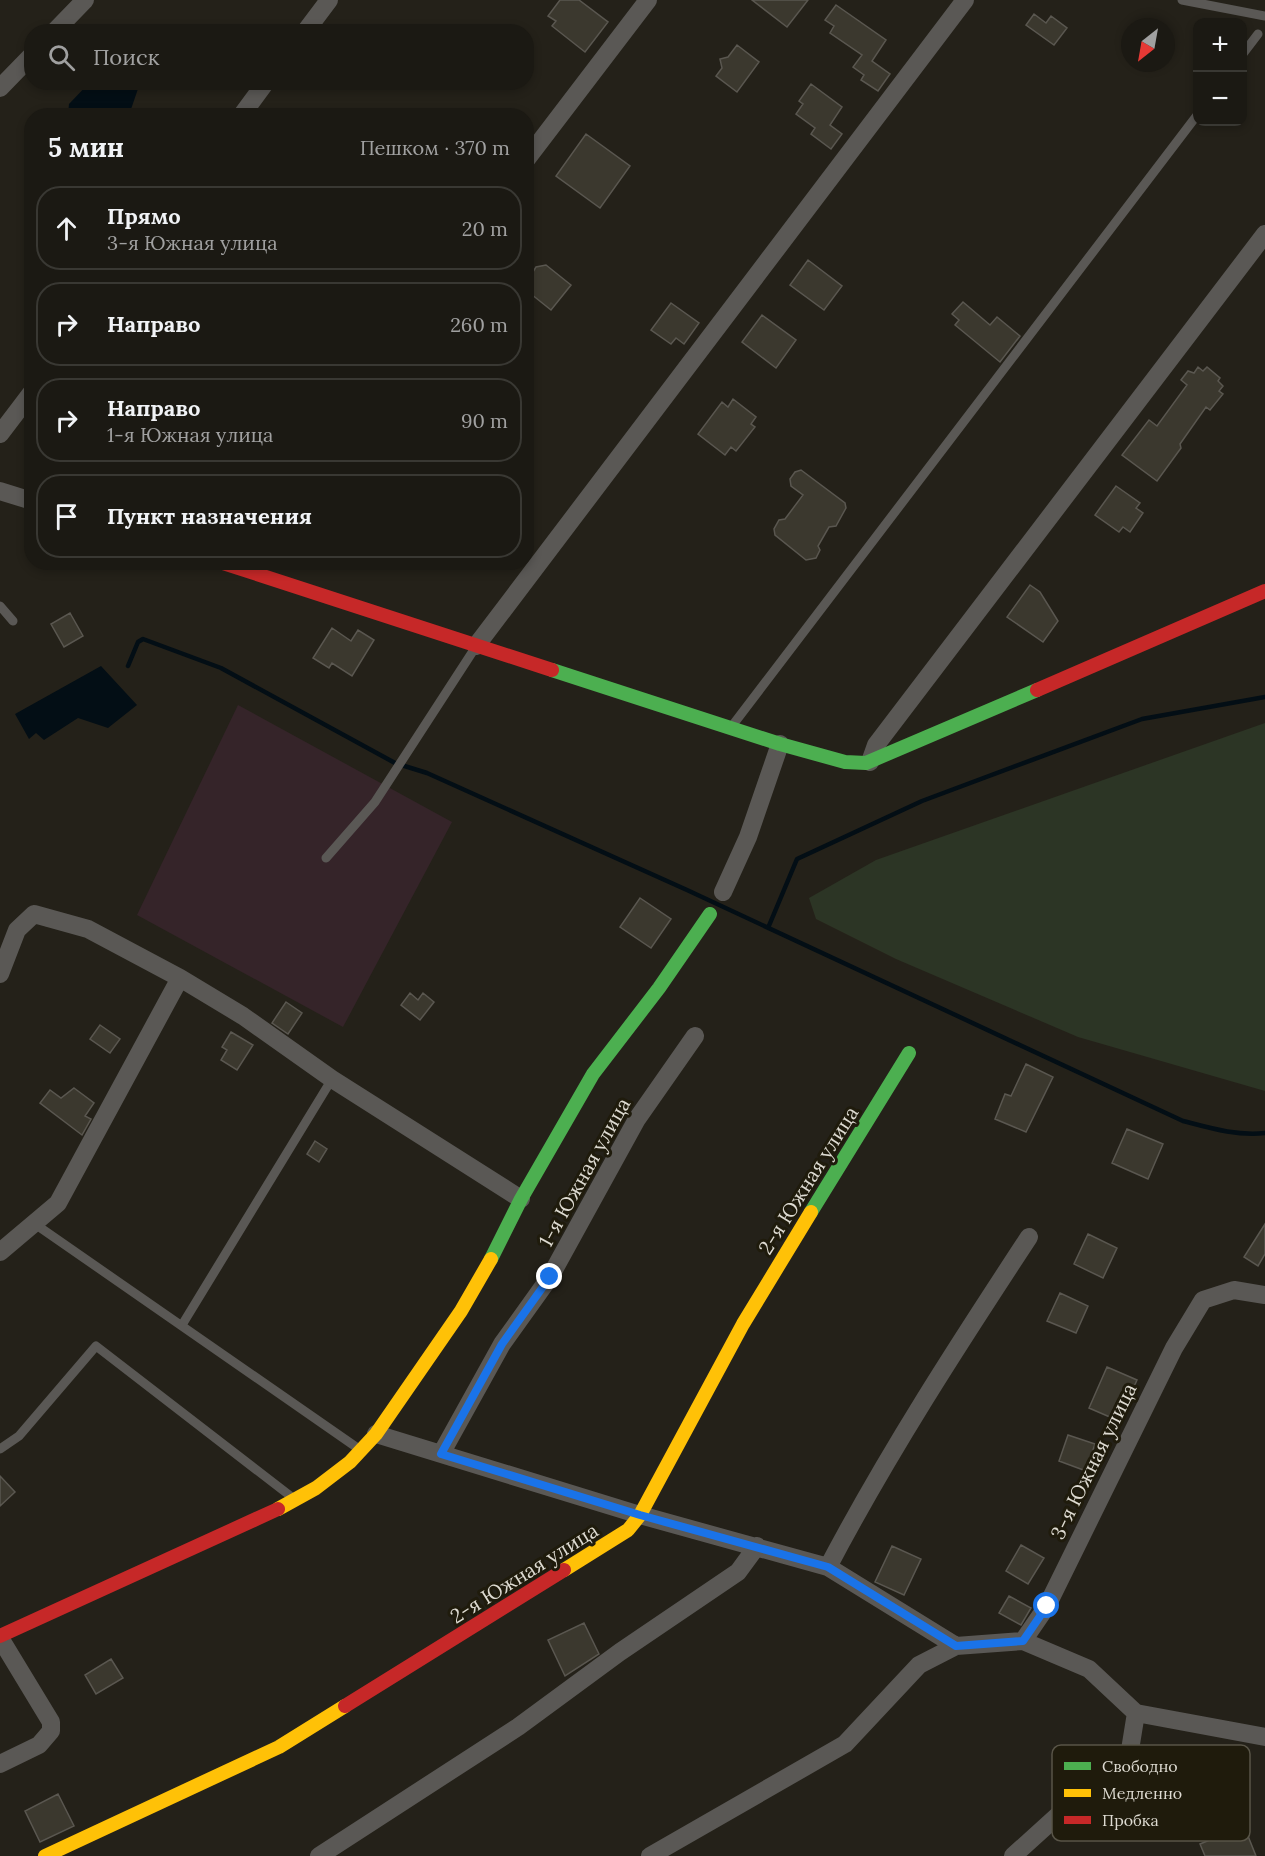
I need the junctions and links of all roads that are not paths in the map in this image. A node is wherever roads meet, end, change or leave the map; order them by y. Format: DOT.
graph roads {
  1 [pos="85,0"];
  2 [pos="329,0"];
  3 [pos="648,0"];
  4 [pos="965,0"];
  5 [pos="1182,0"];
  6 [pos="1265,16"];
  7 [pos="62,24"];
  8 [pos="311,24"];
  9 [pos="1258,34"];
  10 [pos="1247,48"];
  11 [pos="24,63"];
  12 [pos="0,88"];
  13 [pos="260,90"];
  14 [pos="247,108"];
  15 [pos="1193,119"];
  16 [pos="534,150"];
  17 [pos="1265,234"];
  18 [pos="24,402"];
  19 [pos="0,434"];
  20 [pos="0,491"];
  21 [pos="24,498"];
  22 [pos="534,569"];
  23 [pos="244,570"];
  24 [pos="534,570"];
  25 [pos="1265,591"];
  26 [pos="0,606"];
  27 [pos="13,621"];
  28 [pos="476,646"];
  29 [pos="731,728"];
  30 [pos="780,744"];
  31 [pos="870,762"];
  32 [pos="326,858"];
  33 [pos="723,892"];
  34 [pos="710,914"];
  35 [pos="0,974"];
  36 [pos="180,978"];
  37 [pos="695,1036"];
  38 [pos="909,1053"];
  39 [pos="332,1079"];
  40 [pos="520,1198"];
  41 [pos="35,1224"];
  42 [pos="1029,1237"];
  43 [pos="0,1252"];
  44 [pos="1265,1295"];
  45 [pos="182,1325"];
  46 [pos="376,1434"];
  47 [pos="0,1449"];
  48 [pos="361,1450"];
  49 [pos="441,1454"];
  50 [pos="295,1500"];
  51 [pos="640,1515"];
  52 [pos="757,1546"];
  53 [pos="828,1567"];
  54 [pos="0,1637"];
  55 [pos="1023,1641"];
  56 [pos="956,1646"];
  57 [pos="1136,1713"];
  58 [pos="1265,1737"];
  59 [pos="1131,1745"];
  60 [pos="0,1764"];
  61 [pos="1052,1821"];
  62 [pos="45,1856"];
  63 [pos="319,1856"];
  64 [pos="650,1856"];
  65 [pos="1013,1856"];
  1 -- 7 [label="street"];
  2 -- 8 [label="street"];
  3 -- 16 [label="street"];
  4 -- 22 [label="street"];
  5 -- 6 [label="lane"];
  9 -- 10 [label="lane"];
  11 -- 12 [label="street"];
  13 -- 14 [label="street"];
  15 -- 29 [label="lane"];
  17 -- 31 [label="street"];
  18 -- 19 [label="street"];
  20 -- 21 [label="street"];
  23 -- 28 [label="street"];
  24 -- 28 [label="street"];
  25 -- 31 [label="street"];
  26 -- 27 [label="lane"];
  28 -- 29 [label="street"];
  28 -- 32 [label="lane"];
  29 -- 30 [label="street"];
  30 -- 31 [label="street"];
  30 -- 33 [label="street"];
  34 -- 40 [label="street"];
  35 -- 36 [label="street"];
  36 -- 39 [label="street"];
  36 -- 41 [label="street"];
  37 -- 49 [label="street, 1-я Южная улица"];
  38 -- 51 [label="street, 2-я Южная улица"];
  39 -- 40 [label="street"];
  39 -- 45 [label="lane"];
  40 -- 46 [label="street"];
  41 -- 43 [label="street"];
  41 -- 45 [label="lane"];
  42 -- 53 [label="street"];
  44 -- 55 [label="street, 3-я Южная улица"];
  45 -- 48 [label="lane"];
  46 -- 48 [label="street"];
  46 -- 49 [label="street"];
  47 -- 50 [label="lane"];
  48 -- 50 [label="street"];
  49 -- 51 [label="street"];
  50 -- 54 [label="street"];
  51 -- 52 [label="street"];
  51 -- 62 [label="street, 2-я Южная улица"];
  52 -- 53 [label="street"];
  52 -- 63 [label="street"];
  53 -- 56 [label="street"];
  54 -- 60 [label="street"];
  55 -- 56 [label="street"];
  55 -- 57 [label="street"];
  56 -- 64 [label="street"];
  57 -- 58 [label="street"];
  57 -- 59 [label="street"];
  61 -- 65 [label="street"];
}
